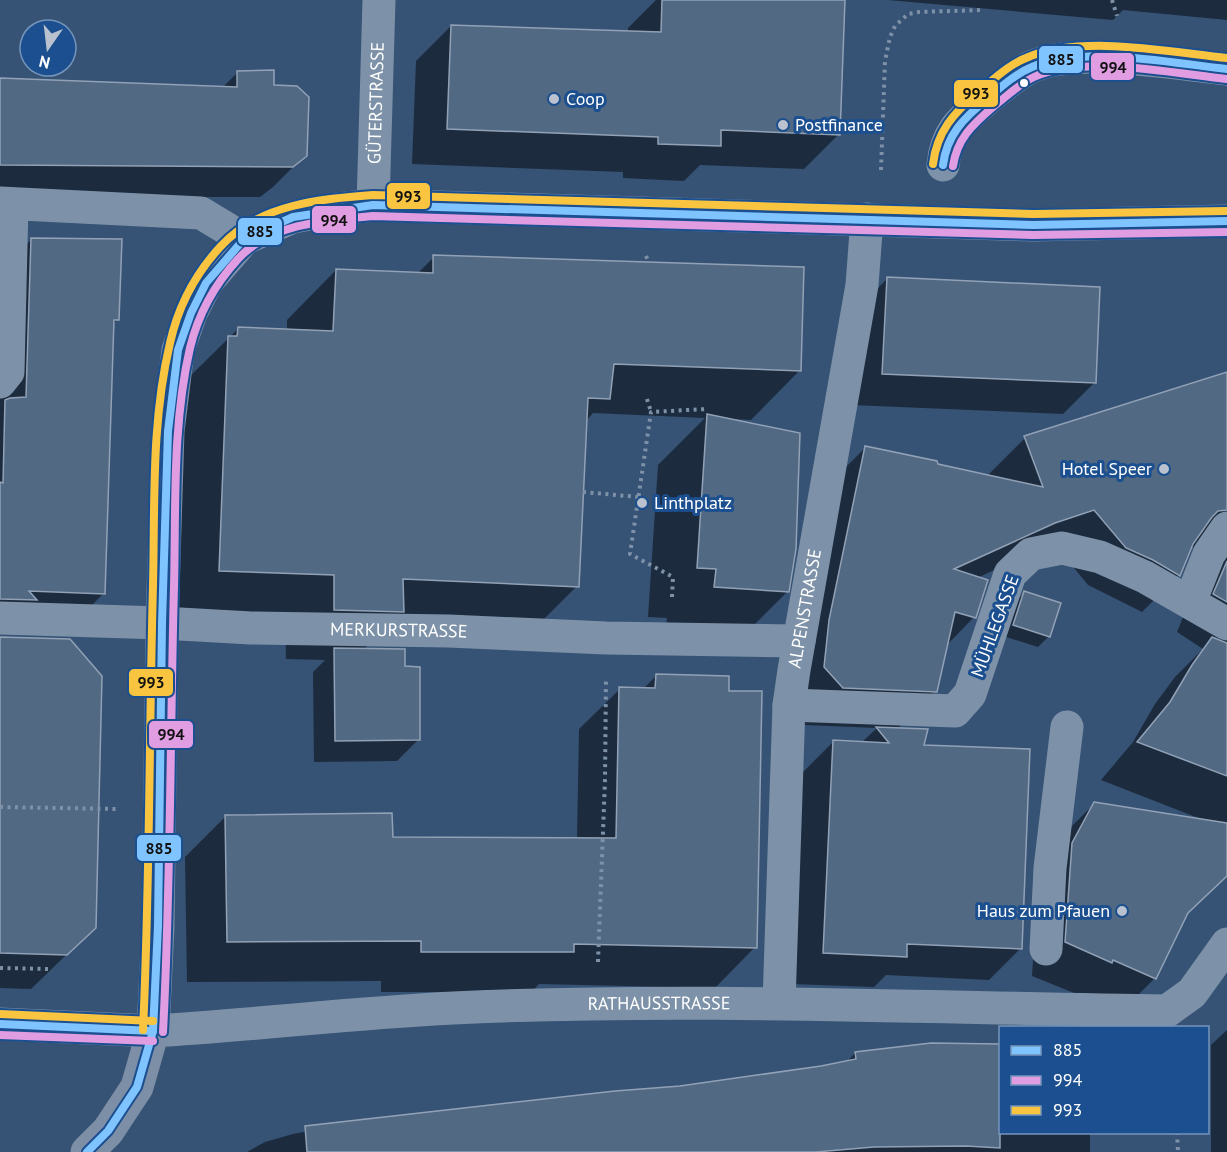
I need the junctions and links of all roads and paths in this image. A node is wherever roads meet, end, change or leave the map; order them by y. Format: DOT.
graph roads {
  1 [pos="379,0"];
  2 [pos="1112,0"];
  3 [pos="983,10"];
  4 [pos="1117,14"];
  5 [pos="1227,69"];
  6 [pos="943,165"];
  7 [pos="881,170"];
  8 [pos="6,203"];
  9 [pos="373,205"];
  10 [pos="867,219"];
  11 [pos="1227,221"];
  12 [pos="244,239"];
  13 [pos="646,256"];
  14 [pos="649,263"];
  15 [pos="0,382"];
  16 [pos="647,399"];
  17 [pos="707,409"];
  18 [pos="651,412"];
  19 [pos="583,492"];
  20 [pos="638,497"];
  21 [pos="1227,528"];
  22 [pos="1190,602"];
  23 [pos="0,618"];
  24 [pos="162,623"];
  25 [pos="1227,624"];
  26 [pos="606,638"];
  27 [pos="669,639"];
  28 [pos="799,641"];
  29 [pos="789,705"];
  30 [pos="1067,727"];
  31 [pos="0,807"];
  32 [pos="118,809"];
  33 [pos="1046,949"];
  34 [pos="1225,952"];
  35 [pos="0,968"];
  36 [pos="51,969"];
  37 [pos="779,1003"];
  38 [pos="596,1005"];
  39 [pos="0,1024"];
  40 [pos="153,1031"];
  41 [pos="1177,1134"];
  42 [pos="88,1152"];
  43 [pos="1178,1152"];
  1 -- 9 [label="street, GÜTERSTRASSE"];
  2 -- 4 [label="path"];
  3 -- 7 [label="path"];
  5 -- 6 [label="street"];
  8 -- 12 [label="street"];
  8 -- 15 [label="street"];
  9 -- 10 [label="main road"];
  9 -- 12 [label="main road"];
  10 -- 11 [label="main road"];
  10 -- 28 [label="street, ALPENSTRASSE"];
  12 -- 24 [label="main road"];
  13 -- 14 [label="path"];
  16 -- 18 [label="path"];
  17 -- 18 [label="path"];
  18 -- 20 [label="path"];
  19 -- 20 [label="path"];
  20 -- 27 [label="path"];
  21 -- 22 [label="street"];
  22 -- 25 [label="street, MÜHLEGASSE"];
  22 -- 29 [label="street, MÜHLEGASSE"];
  23 -- 24 [label="street, MERKURSTRASSE"];
  24 -- 26 [label="street, MERKURSTRASSE"];
  24 -- 40 [label="main road"];
  26 -- 27 [label="street, MERKURSTRASSE"];
  26 -- 38 [label="path"];
  27 -- 28 [label="street, MERKURSTRASSE"];
  28 -- 29 [label="street, ALPENSTRASSE"];
  29 -- 37 [label="street, ALPENSTRASSE"];
  30 -- 33 [label="street"];
  31 -- 32 [label="path"];
  34 -- 37 [label="street, RATHAUSSTRASSE"];
  35 -- 36 [label="path"];
  37 -- 38 [label="street, RATHAUSSTRASSE"];
  38 -- 40 [label="street, RATHAUSSTRASSE"];
  39 -- 40 [label="main road"];
  40 -- 42 [label="main road"];
  41 -- 43 [label="path"];
}
